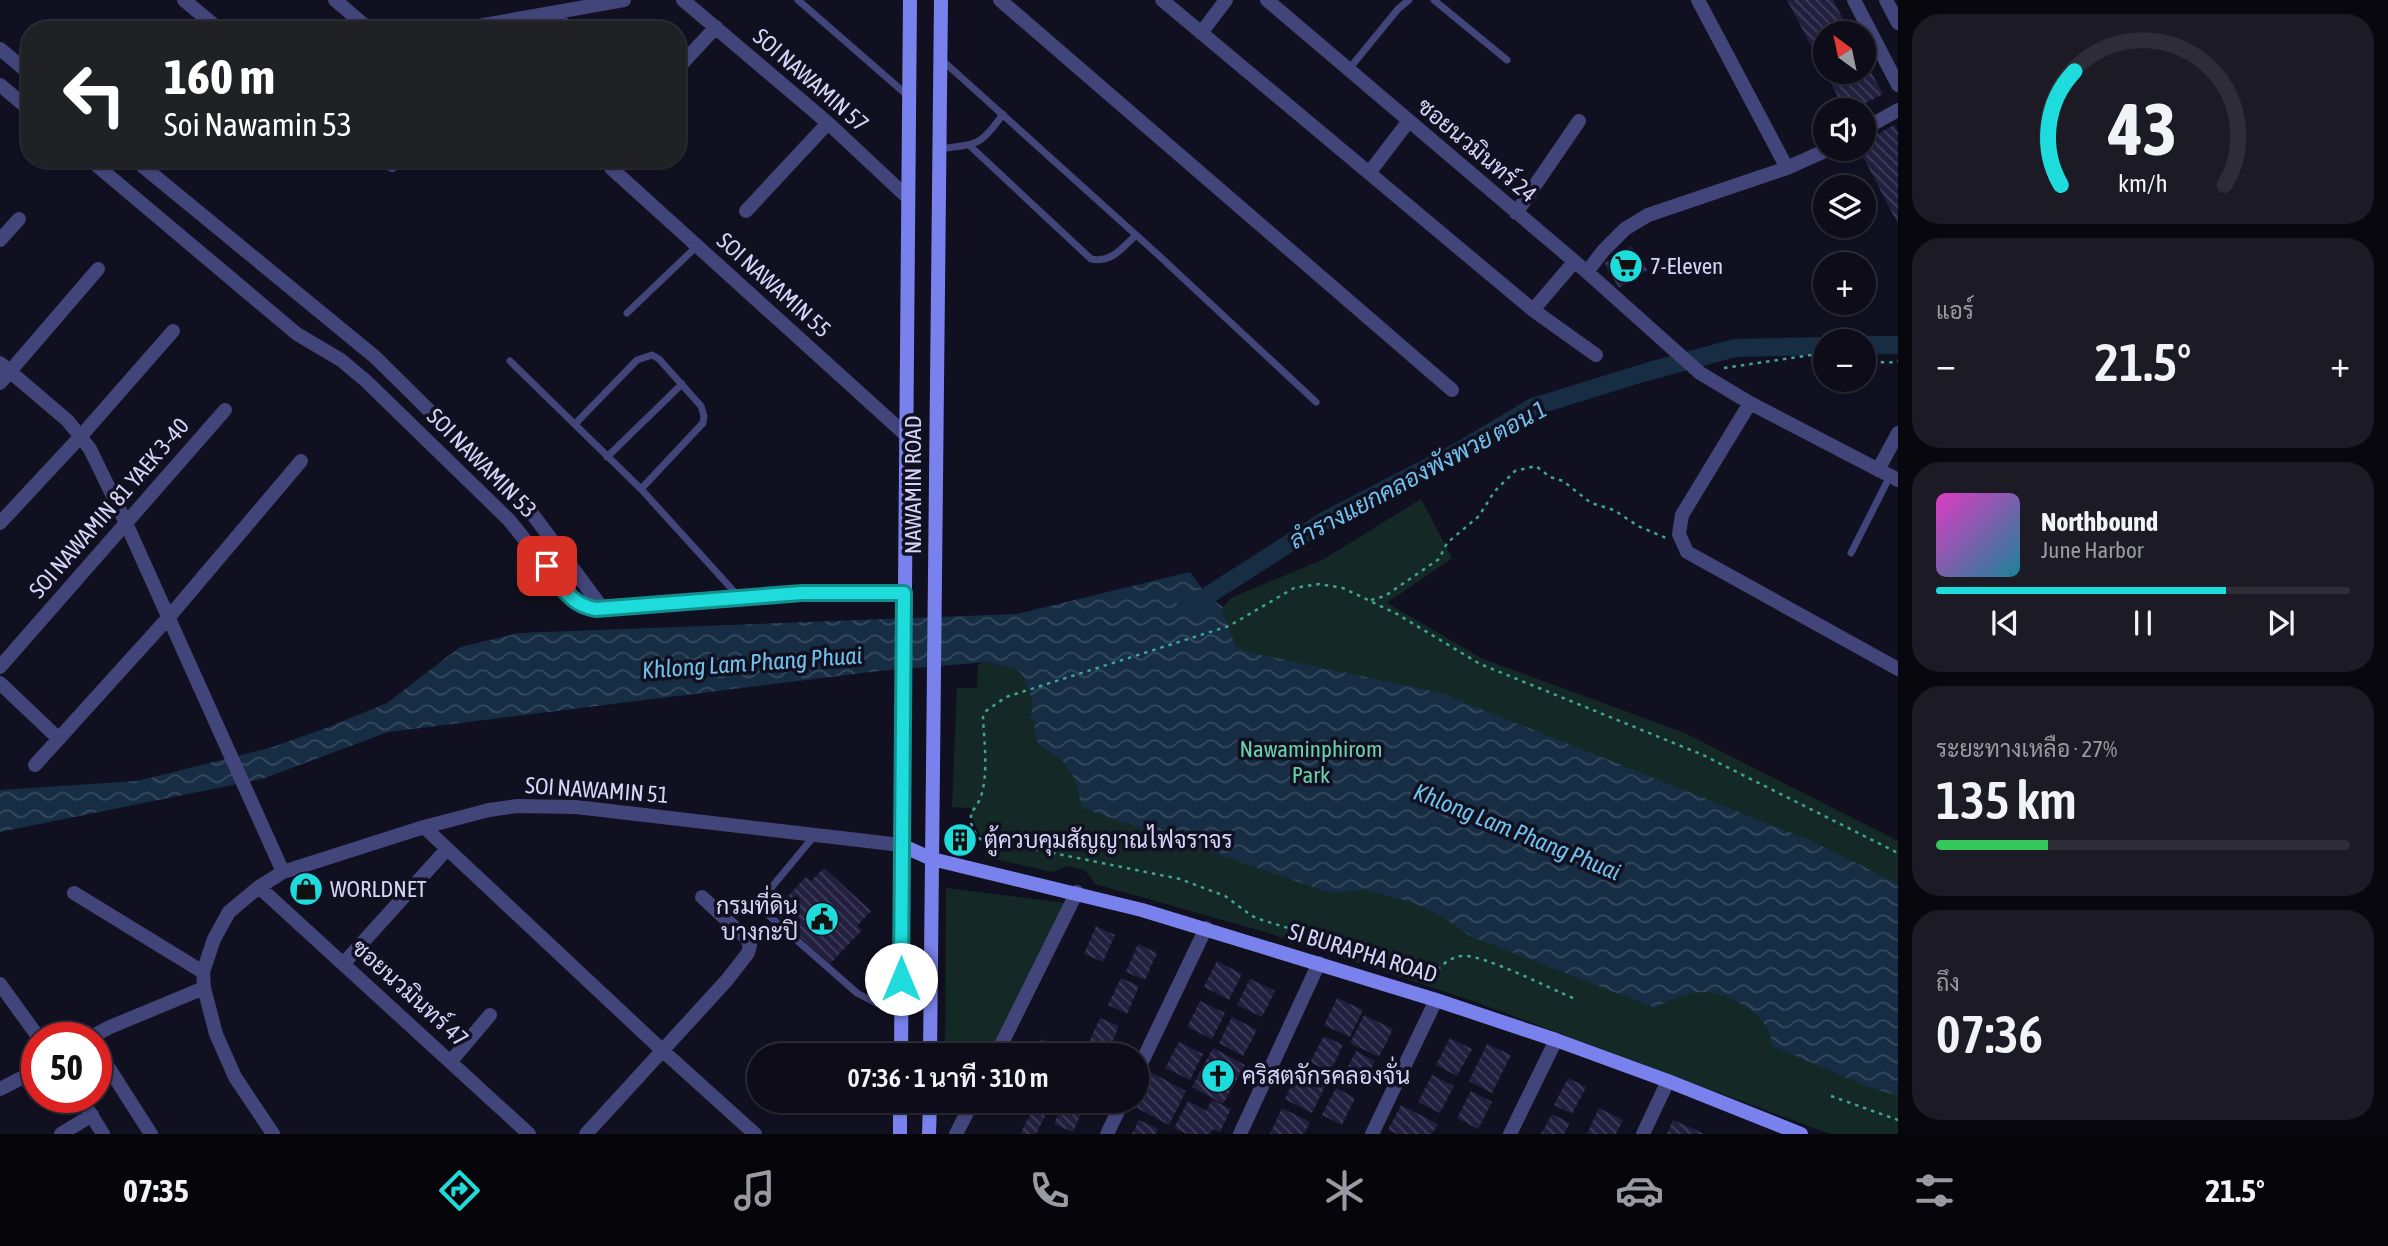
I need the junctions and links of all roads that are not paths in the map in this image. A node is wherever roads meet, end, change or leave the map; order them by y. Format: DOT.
graph roads {
  1 [pos="184,0"];
  2 [pos="335,0"];
  3 [pos="624,0"];
  4 [pos="683,0"];
  5 [pos="798,0"];
  6 [pos="910,0"];
  7 [pos="941,0"];
  8 [pos="1000,0"];
  9 [pos="1162,0"];
  10 [pos="1226,0"];
  11 [pos="1267,0"];
  12 [pos="1409,0"];
  13 [pos="1434,0"];
  14 [pos="1698,0"];
  15 [pos="1854,0"];
  16 [pos="1886,0"];
  17 [pos="552,13"];
  18 [pos="209,21"];
  19 [pos="359,21"];
  20 [pos="500,21"];
  21 [pos="560,21"];
  22 [pos="1898,23"];
  23 [pos="716,27"];
  24 [pos="1201,33"];
  25 [pos="0,49"];
  26 [pos="939,58"];
  27 [pos="686,59"];
  28 [pos="1507,60"];
  29 [pos="21,66"];
  30 [pos="1349,70"];
  31 [pos="0,85"];
  32 [pos="1898,85"];
  33 [pos="908,96"];
  34 [pos="21,102"];
  35 [pos="1898,110"];
  36 [pos="1003,114"];
  37 [pos="1579,121"];
  38 [pos="1408,122"];
  39 [pos="1876,122"];
  40 [pos="828,123"];
  41 [pos="969,145"];
  42 [pos="938,149"];
  43 [pos="1813,156"];
  44 [pos="100,168"];
  45 [pos="145,168"];
  46 [pos="611,168"];
  47 [pos="1787,168"];
  48 [pos="1369,173"];
  49 [pos="907,197"];
  50 [pos="746,211"];
  51 [pos="1516,213"];
  52 [pos="19,219"];
  53 [pos="1136,234"];
  54 [pos="0,240"];
  55 [pos="697,246"];
  56 [pos="1574,262"];
  57 [pos="98,269"];
  58 [pos="1587,272"];
  59 [pos="1533,310"];
  60 [pos="627,313"];
  61 [pos="173,331"];
  62 [pos="1596,355"];
  63 [pos="510,361"];
  64 [pos="3,373"];
  65 [pos="682,384"];
  66 [pos="1452,390"];
  67 [pos="1316,402"];
  68 [pos="1750,403"];
  69 [pos="225,410"];
  70 [pos="575,424"];
  71 [pos="1898,433"];
  72 [pos="906,435"];
  73 [pos="81,436"];
  74 [pos="607,457"];
  75 [pos="301,461"];
  76 [pos="1889,475"];
  77 [pos="640,489"];
  78 [pos="0,523"];
  79 [pos="127,523"];
  80 [pos="1851,553"];
  81 [pos="904,593"];
  82 [pos="740,598"];
  83 [pos="603,609"];
  84 [pos="169,617"];
  85 [pos="0,667"];
  86 [pos="1898,669"];
  87 [pos="0,683"];
  88 [pos="59,739"];
  89 [pos="35,765"];
  90 [pos="424,827"];
  91 [pos="816,834"];
  92 [pos="901,845"];
  93 [pos="447,849"];
  94 [pos="932,859"];
  95 [pos="283,872"];
  96 [pos="259,887"];
  97 [pos="1077,892"];
  98 [pos="74,894"];
  99 [pos="702,897"];
  100 [pos="1206,928"];
  101 [pos="344,963"];
  102 [pos="1319,963"];
  103 [pos="203,972"];
  104 [pos="0,984"];
  105 [pos="204,988"];
  106 [pos="1436,1000"];
  107 [pos="901,1006"];
  108 [pos="490,1015"];
  109 [pos="27,1022"];
  110 [pos="112,1026"];
  111 [pos="1556,1040"];
  112 [pos="901,1043"];
  113 [pos="930,1043"];
  114 [pos="1002,1043"];
  115 [pos="1149,1047"];
  116 [pos="663,1051"];
  117 [pos="451,1061"];
  118 [pos="112,1073"];
  119 [pos="21,1078"];
  120 [pos="1668,1081"];
  121 [pos="0,1089"];
  122 [pos="900,1113"];
  123 [pos="930,1113"];
  124 [pos="967,1113"];
  125 [pos="1117,1113"];
  126 [pos="92,1115"];
  127 [pos="1782,1130"];
  128 [pos="61,1134"];
  129 [pos="103,1134"];
  130 [pos="151,1134"];
  131 [pos="273,1134"];
  132 [pos="529,1134"];
  133 [pos="586,1134"];
  134 [pos="755,1134"];
  135 [pos="900,1134"];
  136 [pos="929,1134"];
  137 [pos="956,1134"];
  138 [pos="1107,1134"];
  139 [pos="1240,1134"];
  140 [pos="1371,1134"];
  141 [pos="1510,1134"];
  142 [pos="1643,1134"];
  143 [pos="1801,1134"];
  1 -- 18 [label="street"];
  2 -- 19 [label="street"];
  3 -- 17 [label="street"];
  4 -- 23 [label="street, SOI NAWAMIN 57"];
  5 -- 33 [label="lane"];
  6 -- 33 [label="main road, NAWAMIN ROAD"];
  7 -- 26 [label="main road, NAWAMIN ROAD"];
  8 -- 66 [label="street"];
  9 -- 24 [label="street"];
  10 -- 24 [label="street"];
  11 -- 30 [label="street, ซอยนวมินทร์ 24"];
  12 -- 30 [label="lane"];
  13 -- 28 [label="lane"];
  14 -- 47 [label="street"];
  15 -- 32 [label="street"];
  16 -- 22 [label="street"];
  17 -- 20 [label="street"];
  17 -- 21 [label="street"];
  23 -- 27 [label="street"];
  23 -- 40 [label="street, SOI NAWAMIN 57"];
  24 -- 48 [label="street"];
  25 -- 29 [label="street"];
  26 -- 36 [label="lane"];
  26 -- 42 [label="main road, NAWAMIN ROAD"];
  30 -- 38 [label="street, ซอยนวมินทร์ 24"];
  31 -- 34 [label="street"];
  33 -- 49 [label="main road, NAWAMIN ROAD"];
  35 -- 39 [label="street"];
  36 -- 41 [label="lane"];
  36 -- 53 [label="lane"];
  37 -- 51 [label="street"];
  38 -- 48 [label="street"];
  38 -- 51 [label="street, ซอยนวมินทร์ 24"];
  40 -- 49 [label="street, SOI NAWAMIN 57"];
  40 -- 50 [label="street"];
  41 -- 42 [label="lane"];
  41 -- 53 [label="lane"];
  42 -- 94 [label="main road, NAWAMIN ROAD"];
  43 -- 47 [label="street"];
  44 -- 83 [label="street, SOI NAWAMIN 53"];
  45 -- 83 [label="street"];
  46 -- 55 [label="street, SOI NAWAMIN 55"];
  47 -- 58 [label="street"];
  48 -- 59 [label="street"];
  49 -- 72 [label="main road, NAWAMIN ROAD"];
  51 -- 56 [label="street, ซอยนวมินทร์ 24"];
  52 -- 54 [label="street"];
  53 -- 67 [label="lane"];
  55 -- 60 [label="lane"];
  55 -- 72 [label="street, SOI NAWAMIN 55"];
  56 -- 58 [label="street, ซอยนวมินทร์ 24"];
  56 -- 59 [label="street"];
  57 -- 64 [label="street"];
  58 -- 68 [label="street, ซอยนวมินทร์ 24"];
  59 -- 62 [label="street"];
  61 -- 73 [label="street"];
  63 -- 70 [label="lane"];
  64 -- 73 [label="street"];
  65 -- 70 [label="lane"];
  65 -- 74 [label="lane"];
  65 -- 77 [label="lane"];
  68 -- 76 [label="street, ซอยนวมินทร์ 24"];
  68 -- 86 [label="street"];
  69 -- 79 [label="street, SOI NAWAMIN 81 YAEK 3-40"];
  70 -- 74 [label="lane"];
  71 -- 76 [label="street"];
  72 -- 81 [label="main road, NAWAMIN ROAD"];
  73 -- 78 [label="street"];
  73 -- 79 [label="street"];
  74 -- 77 [label="lane"];
  75 -- 84 [label="street"];
  76 -- 80 [label="lane"];
  77 -- 82 [label="lane"];
  79 -- 84 [label="street"];
  79 -- 85 [label="street, SOI NAWAMIN 81 YAEK 3-40"];
  81 -- 82 [label="street, SOI NAWAMIN 53"];
  81 -- 92 [label="main road, NAWAMIN ROAD"];
  82 -- 83 [label="street, SOI NAWAMIN 53"];
  84 -- 88 [label="street"];
  84 -- 95 [label="street"];
  87 -- 88 [label="street"];
  88 -- 89 [label="street"];
  90 -- 91 [label="street, SOI NAWAMIN 51"];
  90 -- 93 [label="street"];
  90 -- 95 [label="street, SOI NAWAMIN 51"];
  91 -- 92 [label="street, SOI NAWAMIN 51"];
  91 -- 107 [label="lane"];
  92 -- 94 [label="main road, SI BURAPHA ROAD"];
  92 -- 107 [label="main road, NAWAMIN ROAD"];
  93 -- 101 [label="street"];
  93 -- 116 [label="street"];
  94 -- 97 [label="main road, SI BURAPHA ROAD"];
  94 -- 113 [label="main road, NAWAMIN ROAD"];
  95 -- 96 [label="street, SOI NAWAMIN 51"];
  96 -- 101 [label="street, ซอยนวมินทร์ 47"];
  96 -- 103 [label="street, SOI NAWAMIN 51"];
  97 -- 100 [label="main road, SI BURAPHA ROAD"];
  97 -- 114 [label="street"];
  98 -- 103 [label="street"];
  99 -- 116 [label="street"];
  100 -- 102 [label="main road, SI BURAPHA ROAD"];
  100 -- 115 [label="street"];
  101 -- 117 [label="street, ซอยนวมินทร์ 47"];
  102 -- 106 [label="main road, SI BURAPHA ROAD"];
  102 -- 139 [label="street"];
  103 -- 105 [label="street"];
  104 -- 109 [label="street"];
  105 -- 110 [label="street"];
  105 -- 131 [label="street"];
  106 -- 111 [label="main road, SI BURAPHA ROAD"];
  106 -- 140 [label="street"];
  107 -- 112 [label="main road, NAWAMIN ROAD"];
  108 -- 117 [label="street"];
  111 -- 120 [label="main road, SI BURAPHA ROAD"];
  111 -- 141 [label="street"];
  116 -- 133 [label="street"];
  116 -- 134 [label="street"];
  117 -- 132 [label="street, ซอยนวมินทร์ 47"];
  118 -- 130 [label="street"];
  119 -- 121 [label="street"];
  120 -- 127 [label="main road, SI BURAPHA ROAD"];
  120 -- 142 [label="street"];
  122 -- 135 [label="main road"];
  123 -- 136 [label="main road"];
  124 -- 137 [label="street"];
  125 -- 138 [label="street"];
  126 -- 128 [label="street"];
  126 -- 129 [label="street"];
  127 -- 143 [label="main road, SI BURAPHA ROAD"];
}
